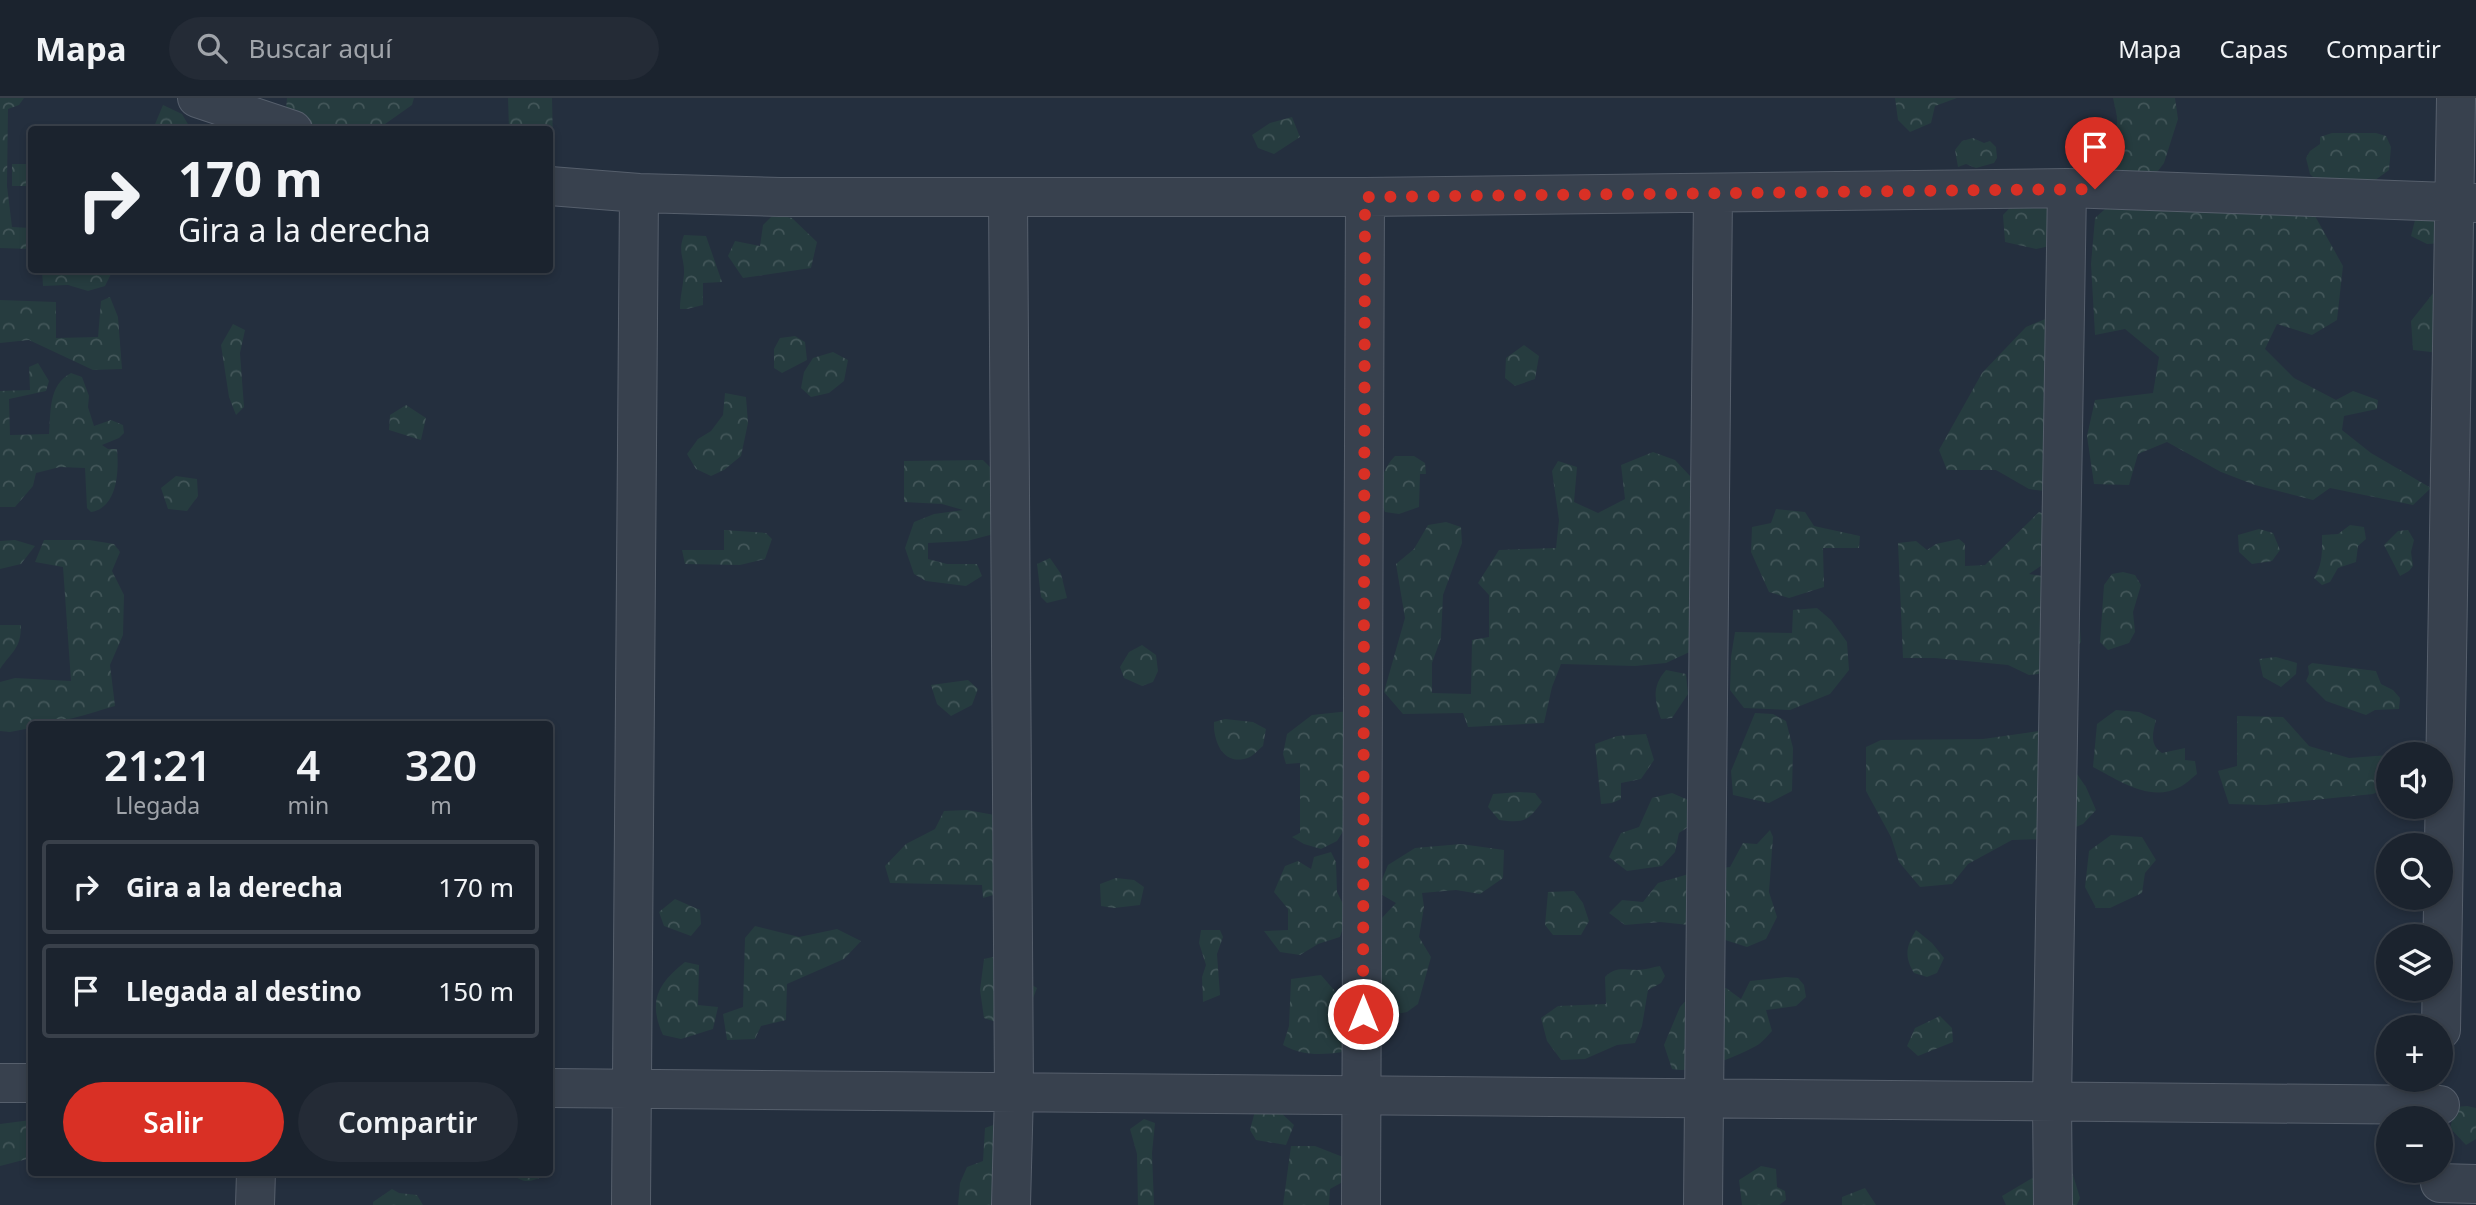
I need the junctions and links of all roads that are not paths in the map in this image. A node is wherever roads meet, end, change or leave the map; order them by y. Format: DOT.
graph roads {
  1 [pos="198,98"];
  2 [pos="2456,98"];
  3 [pos="281,126"];
  4 [pos="553,186"];
  5 [pos="2067,188"];
  6 [pos="639,193"];
  7 [pos="1713,194"];
  8 [pos="1008,197"];
  9 [pos="1365,197"];
  10 [pos="2466,202"];
  11 [pos="2461,713"];
  12 [pos="2442,1015"];
  13 [pos="0,1083"];
  14 [pos="28,1083"];
  15 [pos="553,1088"];
  16 [pos="632,1089"];
  17 [pos="1014,1093"];
  18 [pos="1362,1096"];
  19 [pos="1704,1099"];
  20 [pos="2440,1101"];
  21 [pos="2052,1102"];
  22 [pos="256,1176"];
  23 [pos="255,1205"];
  24 [pos="631,1205"];
  25 [pos="1011,1205"];
  26 [pos="1361,1205"];
  27 [pos="1703,1205"];
  28 [pos="2053,1205"];
  1 -- 3 [label="street"];
  2 -- 10 [label="street"];
  4 -- 6 [label="street"];
  5 -- 7 [label="street"];
  5 -- 10 [label="street"];
  5 -- 21 [label="street"];
  6 -- 8 [label="street"];
  6 -- 16 [label="street"];
  7 -- 9 [label="street"];
  7 -- 19 [label="street"];
  8 -- 9 [label="street"];
  8 -- 17 [label="street"];
  9 -- 18 [label="street"];
  10 -- 11 [label="street"];
  11 -- 12 [label="street"];
  13 -- 14 [label="street"];
  15 -- 16 [label="street"];
  16 -- 17 [label="street"];
  16 -- 24 [label="street"];
  17 -- 18 [label="street"];
  17 -- 25 [label="street"];
  18 -- 19 [label="street"];
  18 -- 26 [label="street"];
  19 -- 21 [label="street"];
  19 -- 27 [label="street"];
  20 -- 21 [label="street"];
  21 -- 28 [label="street"];
  22 -- 23 [label="street"];
}
